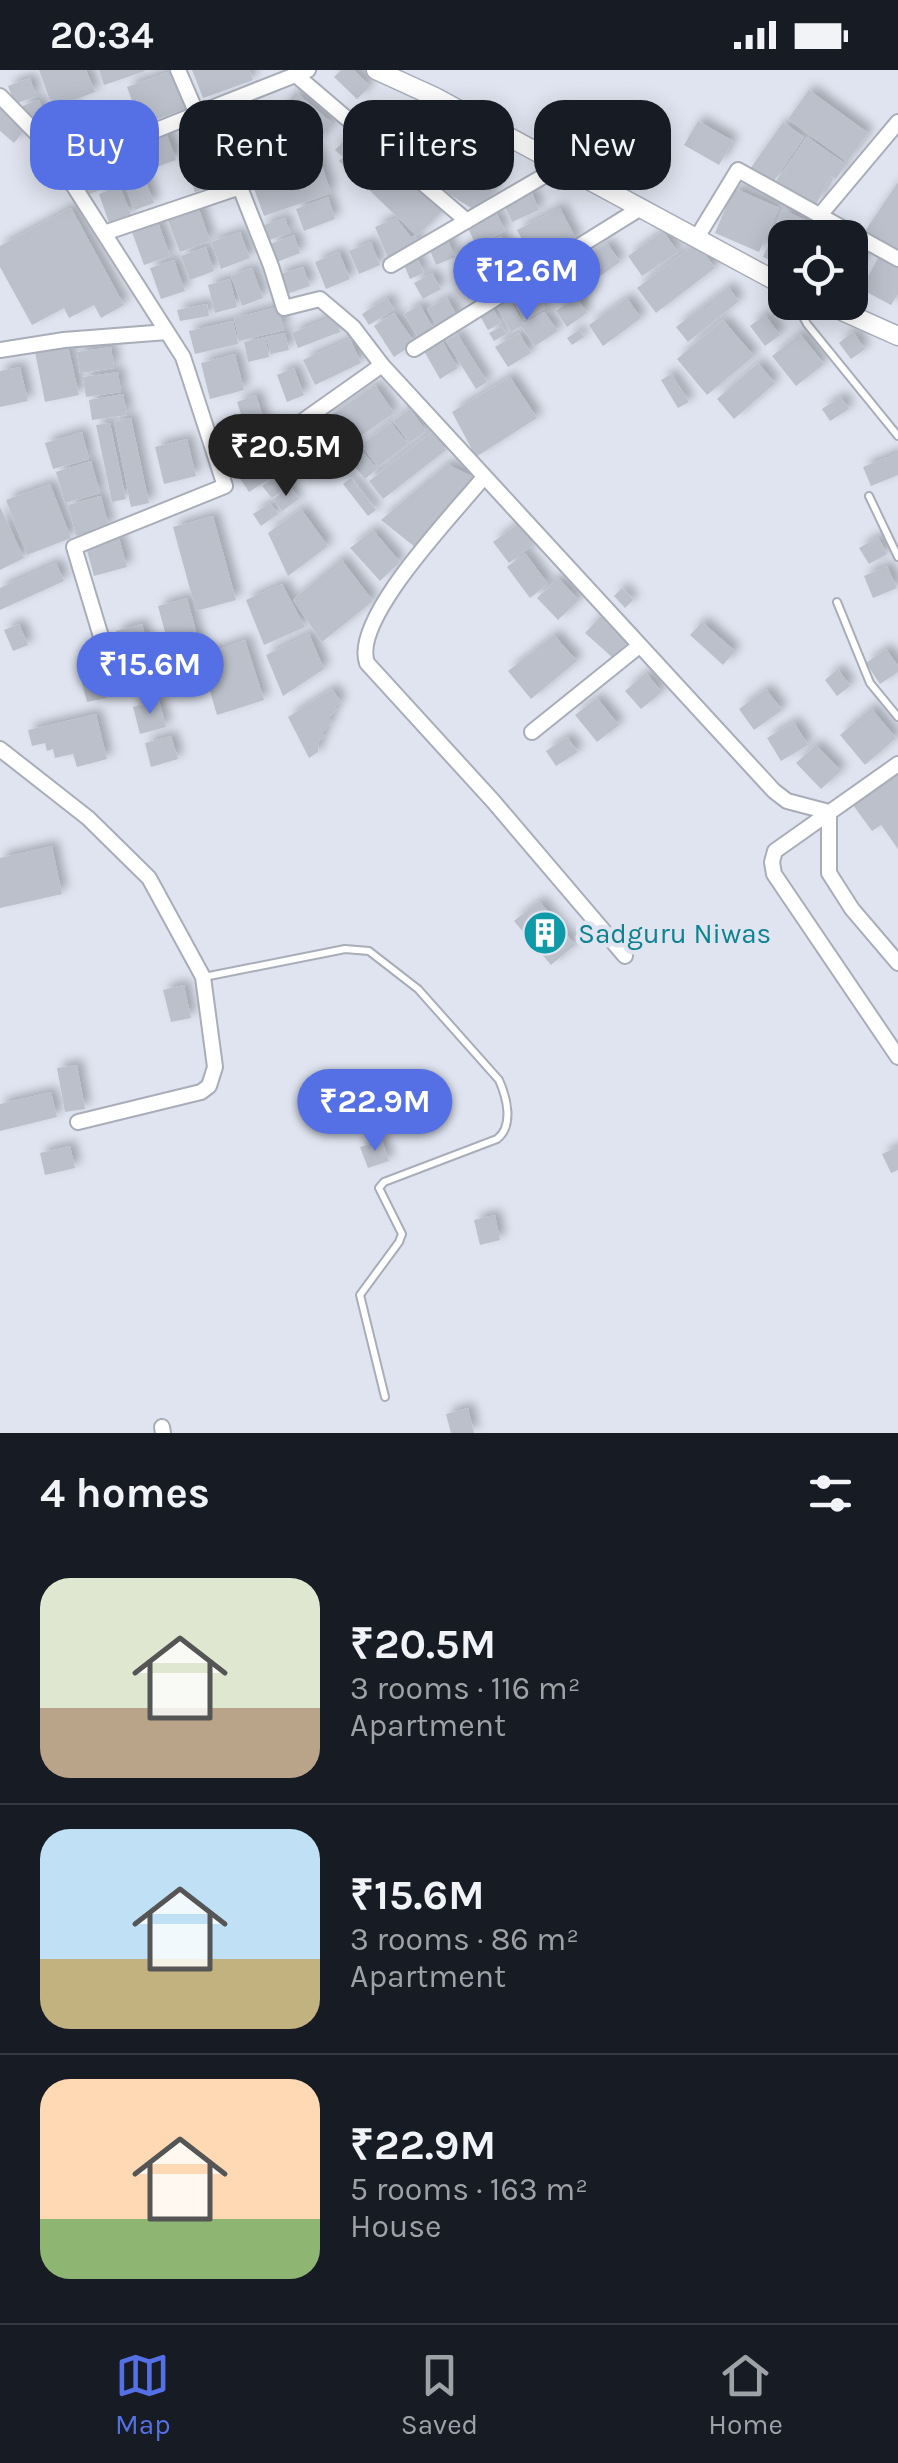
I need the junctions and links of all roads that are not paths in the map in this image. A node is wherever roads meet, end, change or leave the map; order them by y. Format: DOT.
graph roads {
  1 [pos="178,70"];
  2 [pos="376,70"];
  3 [pos="302,73"];
  4 [pos="0,96"];
  5 [pos="196,100"];
  6 [pos="233,100"];
  7 [pos="898,122"];
  8 [pos="534,152"];
  9 [pos="534,182"];
  10 [pos="231,190"];
  11 [pos="241,190"];
  12 [pos="605,190"];
  13 [pos="639,209"];
  14 [pos="820,215"];
  15 [pos="467,220"];
  16 [pos="104,233"];
  17 [pos="696,239"];
  18 [pos="898,260"];
  19 [pos="391,265"];
  20 [pos="768,277"];
  21 [pos="805,320"];
  22 [pos="862,320"];
  23 [pos="167,332"];
  24 [pos="898,336"];
  25 [pos="414,349"];
  26 [pos="0,350"];
  27 [pos="382,365"];
  28 [pos="300,423"];
  29 [pos="898,436"];
  30 [pos="483,478"];
  31 [pos="869,496"];
  32 [pos="898,557"];
  33 [pos="838,602"];
  34 [pos="640,646"];
  35 [pos="115,683"];
  36 [pos="898,717"];
  37 [pos="532,732"];
  38 [pos="0,750"];
  39 [pos="898,764"];
  40 [pos="829,812"];
  41 [pos="625,956"];
  42 [pos="898,963"];
  43 [pos="203,977"];
  44 [pos="898,1057"];
  45 [pos="78,1122"];
  46 [pos="385,1397"];
  1 -- 5 [label="street"];
  2 -- 8 [label="street"];
  3 -- 6 [label="street"];
  3 -- 15 [label="street"];
  4 -- 16 [label="street"];
  7 -- 14 [label="street"];
  9 -- 15 [label="street"];
  10 -- 16 [label="street"];
  11 -- 27 [label="street"];
  12 -- 13 [label="street"];
  13 -- 17 [label="street"];
  13 -- 25 [label="street"];
  14 -- 17 [label="street"];
  14 -- 18 [label="street"];
  15 -- 19 [label="street"];
  16 -- 23 [label="street"];
  17 -- 20 [label="street"];
  21 -- 29 [label="lane"];
  22 -- 24 [label="street"];
  23 -- 26 [label="street"];
  23 -- 35 [label="street"];
  27 -- 28 [label="street"];
  27 -- 30 [label="street"];
  30 -- 34 [label="street"];
  30 -- 41 [label="street"];
  31 -- 32 [label="lane"];
  33 -- 36 [label="lane"];
  34 -- 37 [label="street"];
  34 -- 40 [label="street"];
  38 -- 43 [label="street"];
  39 -- 40 [label="street"];
  40 -- 42 [label="street"];
  40 -- 44 [label="street"];
  43 -- 45 [label="street"];
  43 -- 46 [label="lane"];
}
